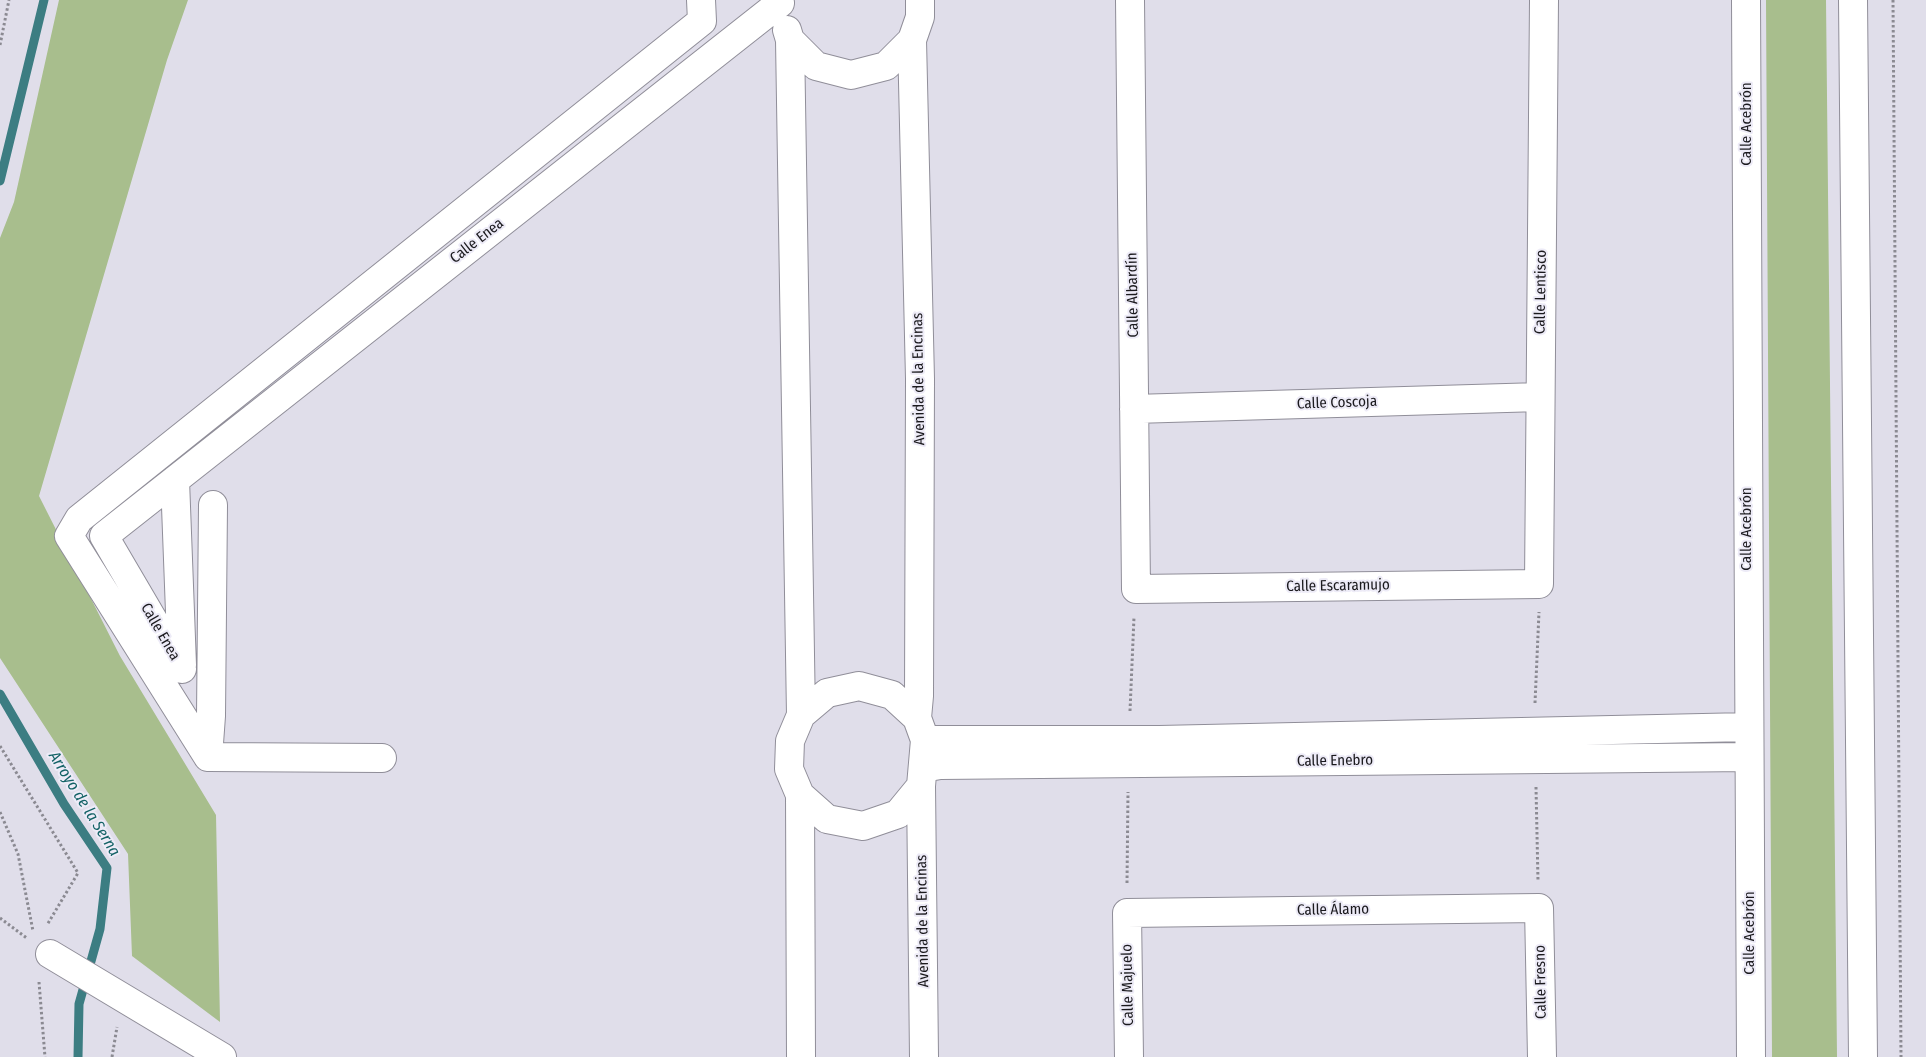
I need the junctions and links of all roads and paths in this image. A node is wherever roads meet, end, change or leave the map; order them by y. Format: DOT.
graph roads {
  1 [pos="9,0"];
  2 [pos="701,0"];
  3 [pos="920,0"];
  4 [pos="1130,0"];
  5 [pos="1544,0"];
  6 [pos="1746,0"];
  7 [pos="1853,0"];
  8 [pos="1893,0"];
  9 [pos="780,1"];
  10 [pos="790,40"];
  11 [pos="912,40"];
  12 [pos="0,45"];
  13 [pos="1540,397"];
  14 [pos="1134,409"];
  15 [pos="175,480"];
  16 [pos="213,505"];
  17 [pos="1540,584"];
  18 [pos="1136,589"];
  19 [pos="801,715"];
  20 [pos="1748,727"];
  21 [pos="921,729"];
  22 [pos="1534,732"];
  23 [pos="0,746"];
  24 [pos="208,757"];
  25 [pos="1748,757"];
  26 [pos="382,758"];
  27 [pos="1535,759"];
  28 [pos="922,777"];
  29 [pos="800,795"];
  30 [pos="0,812"];
  31 [pos="1539,908"];
  32 [pos="1127,913"];
  33 [pos="42,948"];
  34 [pos="45,1057"];
  35 [pos="222,1057"];
  36 [pos="801,1057"];
  37 [pos="924,1057"];
  38 [pos="1129,1057"];
  39 [pos="1542,1057"];
  40 [pos="1750,1057"];
  41 [pos="1863,1057"];
  42 [pos="1901,1057"];
  1 -- 12 [label="path"];
  2 -- 24 [label="street"];
  3 -- 11 [label="street"];
  4 -- 14 [label="street, Calle Albardín"];
  5 -- 13 [label="street, Calle Lentisco"];
  6 -- 20 [label="street, Calle Acebrón"];
  7 -- 41 [label="street"];
  8 -- 42 [label="path"];
  9 -- 10 [label="street"];
  9 -- 15 [label="street, Calle Enea"];
  10 -- 11 [label="street"];
  10 -- 19 [label="street"];
  11 -- 21 [label="street, Avenida de la Encinas"];
  13 -- 14 [label="street, Calle Coscoja"];
  13 -- 17 [label="street, Calle Lentisco"];
  14 -- 18 [label="street, Calle Albardín"];
  15 -- 15 [label="street, Calle Enea"];
  16 -- 24 [label="street"];
  17 -- 18 [label="street, Calle Escaramujo"];
  17 -- 22 [label="path"];
  19 -- 21 [label="street"];
  19 -- 29 [label="street"];
  20 -- 22 [label="street, Calle Enebro"];
  20 -- 25 [label="street, Calle Acebrón"];
  21 -- 22 [label="street, Calle Enebro"];
  21 -- 28 [label="street"];
  23 -- 33 [label="path"];
  24 -- 26 [label="street"];
  25 -- 27 [label="street, Calle Enebro"];
  25 -- 40 [label="street, Calle Acebrón"];
  27 -- 28 [label="street, Calle Enebro"];
  27 -- 31 [label="path"];
  28 -- 29 [label="street"];
  28 -- 37 [label="street, Avenida de la Encinas"];
  29 -- 36 [label="street"];
  30 -- 33 [label="path"];
  31 -- 32 [label="street, Calle Álamo"];
  31 -- 39 [label="street, Calle Fresno"];
  32 -- 38 [label="street, Calle Majuelo"];
  33 -- 34 [label="path"];
  33 -- 35 [label="street"];
}
